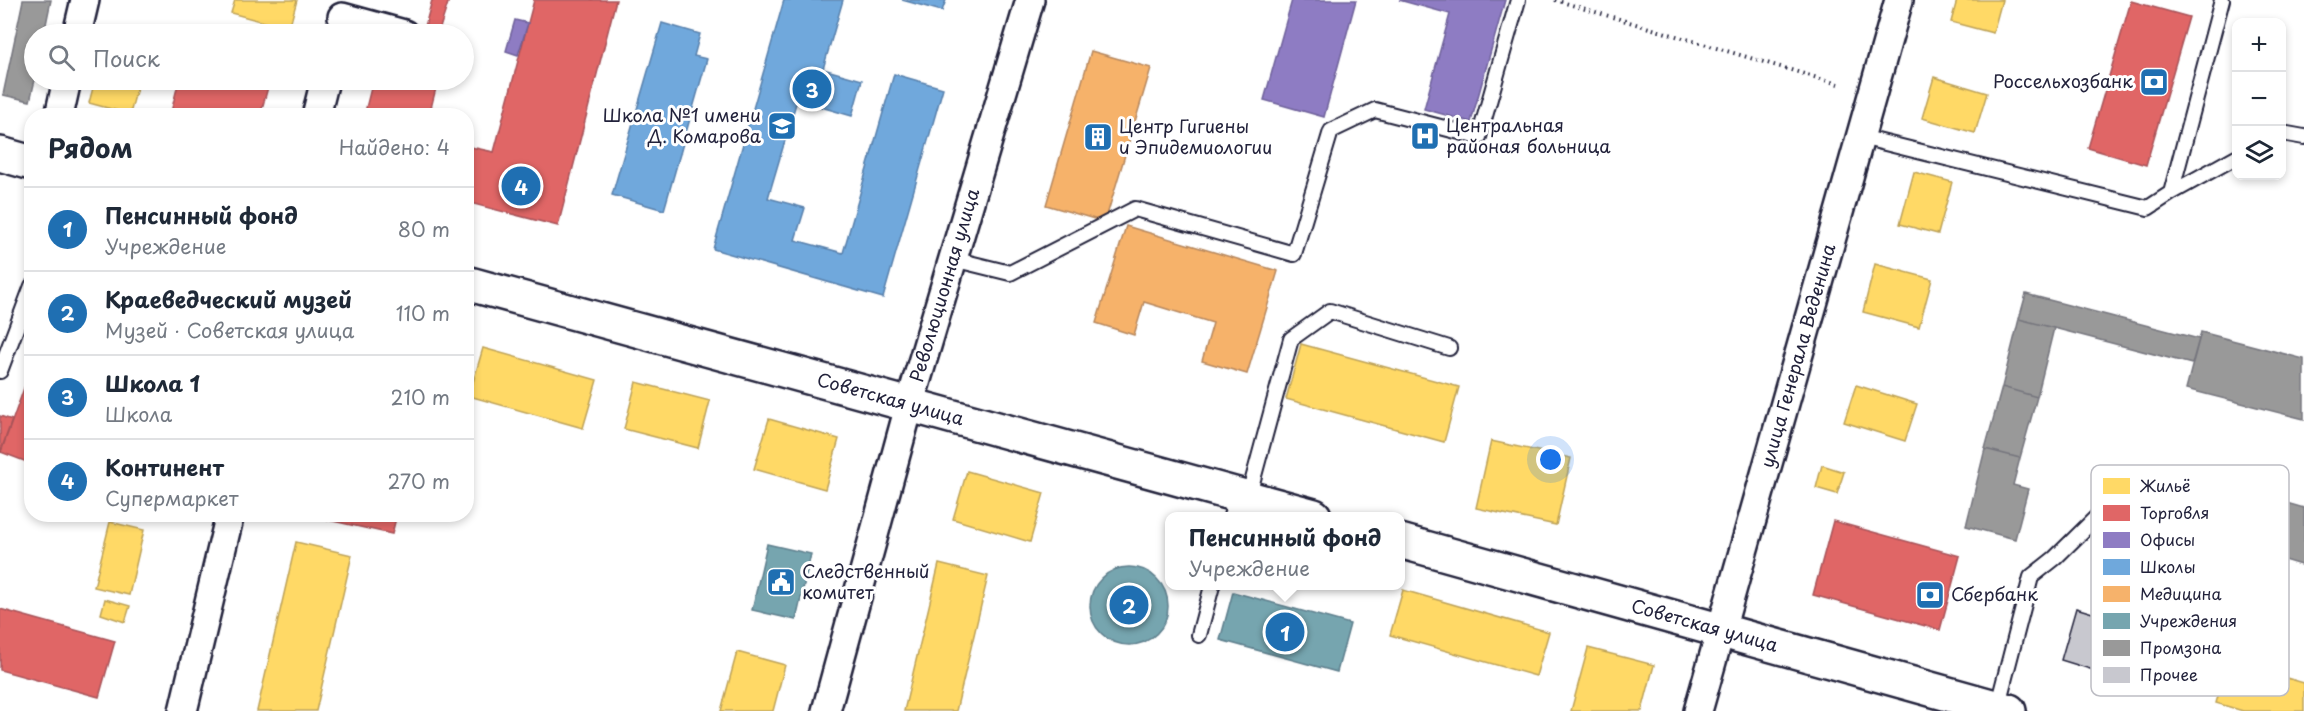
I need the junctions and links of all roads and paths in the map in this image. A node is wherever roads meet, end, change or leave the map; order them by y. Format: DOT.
graph roads {
  1 [pos="85,0"];
  2 [pos="1030,0"];
  3 [pos="1518,0"];
  4 [pos="1555,0"];
  5 [pos="1899,0"];
  6 [pos="2222,0"];
  7 [pos="342,17"];
  8 [pos="79,24"];
  9 [pos="368,24"];
  10 [pos="1838,84"];
  11 [pos="65,90"];
  12 [pos="322,90"];
  13 [pos="61,108"];
  14 [pos="318,108"];
  15 [pos="2286,134"];
  16 [pos="1861,137"];
  17 [pos="2304,137"];
  18 [pos="0,154"];
  19 [pos="2232,160"];
  20 [pos="24,161"];
  21 [pos="2171,194"];
  22 [pos="953,259"];
  23 [pos="474,285"];
  24 [pos="24,307"];
  25 [pos="1449,348"];
  26 [pos="0,371"];
  27 [pos="910,403"];
  28 [pos="1238,503"];
  29 [pos="1291,512"];
  30 [pos="228,522"];
  31 [pos="2091,522"];
  32 [pos="1405,542"];
  33 [pos="1211,590"];
  34 [pos="1720,630"];
  35 [pos="1199,635"];
  36 [pos="2003,709"];
  37 [pos="183,711"];
  38 [pos="826,711"];
  39 [pos="1698,711"];
  1 -- 8 [label="street"];
  2 -- 22 [label="street, Революционная улица"];
  3 -- 22 [label="lane"];
  4 -- 10 [label="path"];
  5 -- 16 [label="street, улица Генерала Веденина"];
  6 -- 21 [label="lane"];
  7 -- 9 [label="street"];
  11 -- 13 [label="street"];
  12 -- 14 [label="street"];
  15 -- 17 [label="lane"];
  16 -- 21 [label="lane"];
  16 -- 34 [label="street, улица Генерала Веденина"];
  18 -- 20 [label="street"];
  19 -- 21 [label="lane"];
  22 -- 27 [label="street, Революционная улица"];
  23 -- 27 [label="street, Советская улица"];
  24 -- 26 [label="lane"];
  25 -- 28 [label="lane"];
  27 -- 28 [label="street, Советская улица"];
  27 -- 38 [label="street, Революционная улица"];
  28 -- 29 [label="street, Советская улица"];
  30 -- 37 [label="street"];
  31 -- 36 [label="lane"];
  32 -- 34 [label="street, Советская улица"];
  33 -- 35 [label="lane"];
  34 -- 36 [label="street, Советская улица"];
  34 -- 39 [label="street, улица Генерала Веденина"];
}
